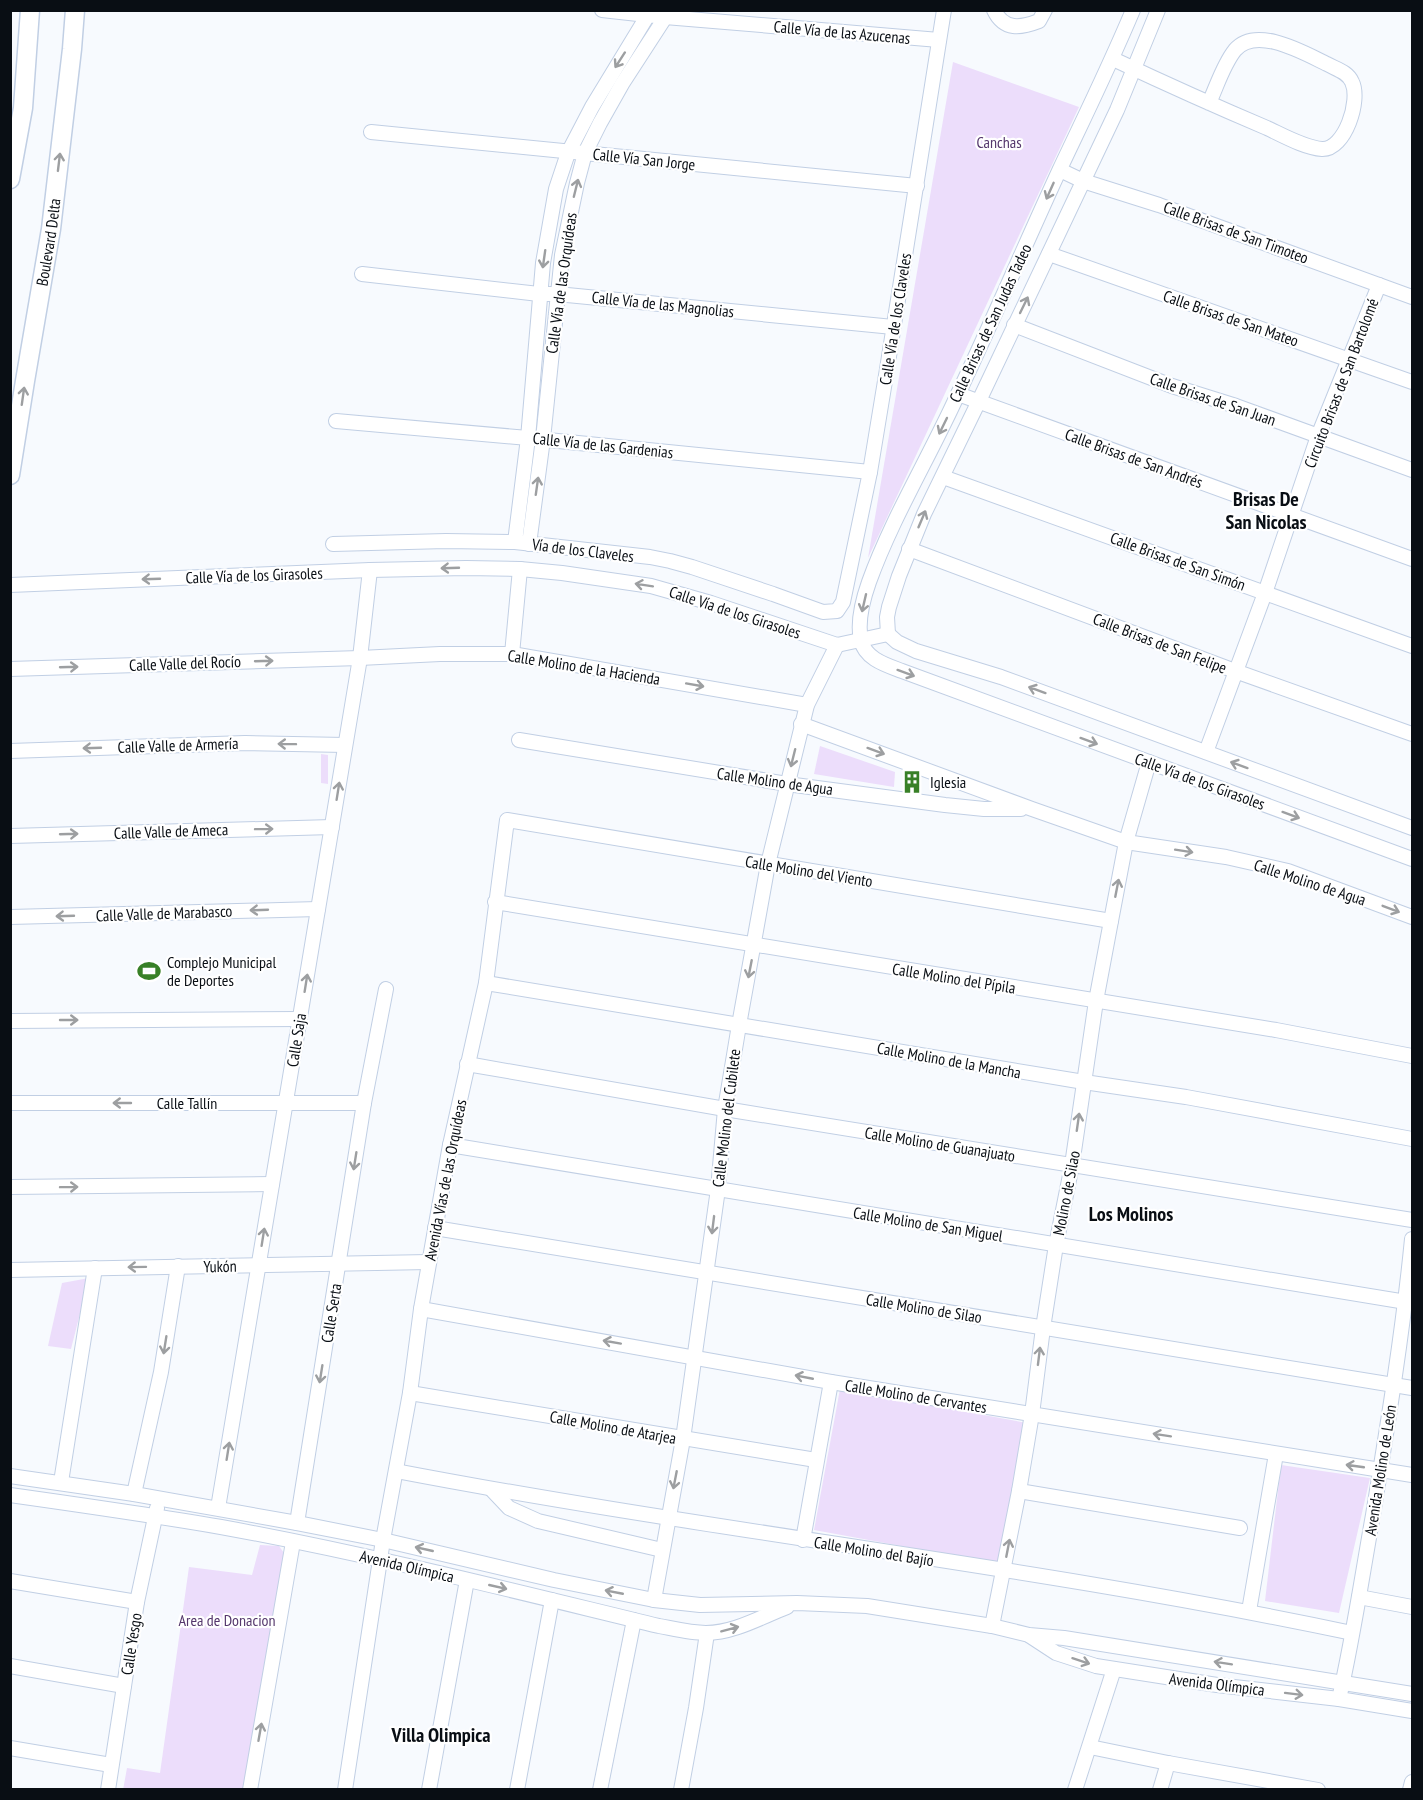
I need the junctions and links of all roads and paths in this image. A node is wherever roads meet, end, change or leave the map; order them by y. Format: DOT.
graph roads {
  1 [pos="30,10"];
  2 [pos="75,10"];
  3 [pos="602,10"];
  4 [pos="944,10"];
  5 [pos="994,10"];
  6 [pos="1045,10"];
  7 [pos="1133,10"];
  8 [pos="1158,10"];
  9 [pos="649,13"];
  10 [pos="668,14"];
  11 [pos="939,40"];
  12 [pos="1113,59"];
  13 [pos="1135,69"];
  14 [pos="1094,100"];
  15 [pos="1209,104"];
  16 [pos="1117,110"];
  17 [pos="371,132"];
  18 [pos="568,153"];
  19 [pos="585,153"];
  20 [pos="1060,170"];
  21 [pos="10,179"];
  22 [pos="1083,180"];
  23 [pos="917,186"];
  24 [pos="1049,254"];
  25 [pos="362,274"];
  26 [pos="1379,285"];
  27 [pos="539,294"];
  28 [pos="557,294"];
  29 [pos="1413,297"];
  30 [pos="1014,326"];
  31 [pos="893,327"];
  32 [pos="1350,359"];
  33 [pos="1413,382"];
  34 [pos="958,394"];
  35 [pos="978,403"];
  36 [pos="336,422"];
  37 [pos="1318,436"];
  38 [pos="528,438"];
  39 [pos="543,439"];
  40 [pos="1413,470"];
  41 [pos="870,472"];
  42 [pos="10,475"];
  43 [pos="943,477"];
  44 [pos="1292,515"];
  45 [pos="515,542"];
  46 [pos="333,544"];
  47 [pos="529,544"];
  48 [pos="909,549"];
  49 [pos="1413,559"];
  50 [pos="520,569"];
  51 [pos="370,570"];
  52 [pos="10,585"];
  53 [pos="1265,593"];
  54 [pos="823,612"];
  55 [pos="888,634"];
  56 [pos="861,640"];
  57 [pos="837,645"];
  58 [pos="1413,646"];
  59 [pos="512,654"];
  60 [pos="360,658"];
  61 [pos="10,669"];
  62 [pos="1235,671"];
  63 [pos="807,705"];
  64 [pos="801,724"];
  65 [pos="1413,734"];
  66 [pos="519,740"];
  67 [pos="345,745"];
  68 [pos="10,751"];
  69 [pos="1206,752"];
  70 [pos="1149,762"];
  71 [pos="786,784"];
  72 [pos="1032,809"];
  73 [pos="507,820"];
  74 [pos="332,827"];
  75 [pos="1413,828"];
  76 [pos="10,836"];
  77 [pos="1126,842"];
  78 [pos="1413,859"];
  79 [pos="768,864"];
  80 [pos="495,902"];
  81 [pos="318,909"];
  82 [pos="10,917"];
  83 [pos="1413,917"];
  84 [pos="1110,921"];
  85 [pos="754,946"];
  86 [pos="486,982"];
  87 [pos="386,989"];
  88 [pos="1096,1001"];
  89 [pos="300,1019"];
  90 [pos="10,1021"];
  91 [pos="739,1024"];
  92 [pos="1413,1056"];
  93 [pos="467,1064"];
  94 [pos="1084,1082"];
  95 [pos="286,1102"];
  96 [pos="10,1103"];
  97 [pos="364,1103"];
  98 [pos="725,1109"];
  99 [pos="1413,1139"];
  100 [pos="450,1145"];
  101 [pos="1072,1165"];
  102 [pos="272,1184"];
  103 [pos="10,1187"];
  104 [pos="718,1190"];
  105 [pos="1413,1220"];
  106 [pos="435,1228"];
  107 [pos="1413,1239"];
  108 [pos="1056,1245"];
  109 [pos="429,1262"];
  110 [pos="338,1264"];
  111 [pos="259,1265"];
  112 [pos="178,1266"];
  113 [pos="95,1268"];
  114 [pos="10,1270"];
  115 [pos="707,1273"];
  116 [pos="1406,1302"];
  117 [pos="421,1309"];
  118 [pos="1043,1328"];
  119 [pos="694,1356"];
  120 [pos="831,1382"];
  121 [pos="1394,1386"];
  122 [pos="1413,1388"];
  123 [pos="410,1393"];
  124 [pos="1032,1414"];
  125 [pos="683,1439"];
  126 [pos="1276,1454"];
  127 [pos="816,1460"];
  128 [pos="1380,1469"];
  129 [pos="396,1471"];
  130 [pos="1413,1475"];
  131 [pos="10,1476"];
  132 [pos="61,1482"];
  133 [pos="491,1489"];
  134 [pos="1019,1491"];
  135 [pos="134,1494"];
  136 [pos="10,1495"];
  137 [pos="159,1498"];
  138 [pos="218,1508"];
  139 [pos="155,1516"];
  140 [pos="668,1519"];
  141 [pos="297,1522"];
  142 [pos="1240,1528"];
  143 [pos="383,1540"];
  144 [pos="803,1540"];
  145 [pos="292,1542"];
  146 [pos="662,1550"];
  147 [pos="380,1560"];
  148 [pos="1004,1570"];
  149 [pos="467,1580"];
  150 [pos="10,1581"];
  151 [pos="1359,1597"];
  152 [pos="552,1600"];
  153 [pos="654,1600"];
  154 [pos="137,1602"];
  155 [pos="797,1603"];
  156 [pos="1413,1607"];
  157 [pos="1248,1611"];
  158 [pos="634,1620"];
  159 [pos="992,1626"];
  160 [pos="707,1633"];
  161 [pos="1352,1633"];
  162 [pos="1029,1635"];
  163 [pos="10,1666"];
  164 [pos="1114,1669"];
  165 [pos="1343,1682"];
  166 [pos="124,1686"];
  167 [pos="1413,1694"];
  168 [pos="1339,1699"];
  169 [pos="1413,1712"];
  170 [pos="1090,1747"];
  171 [pos="10,1748"];
  172 [pos="1168,1763"];
  173 [pos="111,1765"];
  174 [pos="1413,1782"];
  175 [pos="108,1790"];
  176 [pos="250,1790"];
  177 [pos="345,1790"];
  178 [pos="429,1790"];
  179 [pos="517,1790"];
  180 [pos="600,1790"];
  181 [pos="681,1790"];
  182 [pos="1075,1790"];
  183 [pos="1160,1790"];
  184 [pos="1318,1790"];
  185 [pos="1410,1790"];
  1 -- 21 [label="main road"];
  42 -- 2 [label="main road, Boulevard Delta, one-way"];
  3 -- 9 [label="street, Calle Vía de las Azucenas"];
  4 -- 11 [label="street, Calle Vía de los Claveles"];
  5 -- 6 [label="street"];
  7 -- 12 [label="street, Calle Brisas de San Judas Tadeo"];
  8 -- 13 [label="street, Calle Brisas de San Judas Tadeo"];
  9 -- 10 [label="street, Calle Vía de las Azucenas"];
  9 -- 18 [label="street, Calle Vía de las Orquídeas, one-way"];
  10 -- 11 [label="street, Calle Vía de las Azucenas"];
  10 -- 19 [label="street, Calle Vía de las Orquídeas"];
  11 -- 23 [label="street, Calle Vía de los Claveles"];
  12 -- 13 [label="street"];
  12 -- 14 [label="street, Calle Brisas de San Judas Tadeo"];
  13 -- 15 [label="street"];
  13 -- 16 [label="street, Calle Brisas de San Judas Tadeo"];
  14 -- 16 [label="street"];
  14 -- 20 [label="street, Calle Brisas de San Judas Tadeo"];
  15 -- 15 [label="street"];
  16 -- 22 [label="street, Calle Brisas de San Judas Tadeo"];
  17 -- 18 [label="street, Calle Vía San Jorge"];
  18 -- 19 [label="street, Calle Vía San Jorge"];
  18 -- 27 [label="street, Calle Vía de las Orquídeas, one-way"];
  19 -- 23 [label="street, Calle Vía San Jorge"];
  28 -- 19 [label="street, Calle Vía de las Orquídeas, one-way"];
  20 -- 22 [label="street, Calle Brisas de San Timoteo"];
  20 -- 34 [label="street, Calle Brisas de San Judas Tadeo, one-way"];
  22 -- 24 [label="street, Calle Brisas de San Judas Tadeo"];
  22 -- 26 [label="street, Calle Brisas de San Timoteo"];
  23 -- 31 [label="street, Calle Vía de los Claveles"];
  30 -- 24 [label="street, Calle Brisas de San Judas Tadeo, one-way"];
  24 -- 32 [label="street, Calle Brisas de San Mateo"];
  25 -- 27 [label="street, Calle Vía de las Magnolias"];
  26 -- 29 [label="street, Calle Brisas de San Timoteo"];
  26 -- 32 [label="street, Circuito Brisas de San Bartolomé"];
  27 -- 28 [label="street, Calle Vía de las Magnolias"];
  27 -- 38 [label="street, Calle Vía de las Orquídeas"];
  28 -- 31 [label="street, Calle Vía de las Magnolias"];
  28 -- 39 [label="street, Calle Vía de las Orquídeas"];
  30 -- 35 [label="street, Calle Brisas de San Judas Tadeo"];
  30 -- 37 [label="street, Calle Brisas de San Juan"];
  31 -- 41 [label="street, Calle Vía de los Claveles"];
  32 -- 33 [label="street, Calle Brisas de San Mateo"];
  32 -- 37 [label="street, Circuito Brisas de San Bartolomé"];
  34 -- 35 [label="street, Calle Brisas de San Andrés"];
  34 -- 56 [label="street, Calle Brisas de San Judas Tadeo, one-way"];
  35 -- 43 [label="street, Calle Brisas de San Judas Tadeo"];
  35 -- 44 [label="street, Calle Brisas de San Andrés"];
  36 -- 38 [label="street, Calle Vía de las Gardenias"];
  37 -- 40 [label="street, Calle Brisas de San Juan"];
  37 -- 44 [label="street, Circuito Brisas de San Bartolomé"];
  38 -- 39 [label="street, Calle Vía de las Gardenias"];
  38 -- 45 [label="street, Calle Vía de las Orquídeas"];
  39 -- 41 [label="street, Calle Vía de las Gardenias"];
  47 -- 39 [label="street, Calle Vía de las Orquídeas, one-way"];
  41 -- 54 [label="street, Calle Vía de los Claveles"];
  48 -- 43 [label="street, Calle Brisas de San Judas Tadeo, one-way"];
  43 -- 53 [label="street, Calle Brisas de San Simón"];
  44 -- 49 [label="street, Calle Brisas de San Andrés"];
  44 -- 53 [label="street, Circuito Brisas de San Bartolomé"];
  45 -- 46 [label="street, Vía de los Claveles"];
  45 -- 47 [label="street, Vía de los Claveles"];
  47 -- 54 [label="street, Vía de los Claveles"];
  48 -- 55 [label="street, Calle Brisas de San Judas Tadeo"];
  48 -- 62 [label="street, Calle Brisas de San Felipe"];
  50 -- 51 [label="street, Calle Vía de los Girasoles, one-way"];
  57 -- 50 [label="street, Calle Vía de los Girasoles, one-way"];
  50 -- 59 [label="street"];
  51 -- 52 [label="street, Calle Vía de los Girasoles, one-way"];
  51 -- 60 [label="street, Calle Saja"];
  53 -- 58 [label="street, Calle Brisas de San Simón"];
  53 -- 62 [label="street, Circuito Brisas de San Bartolomé"];
  55 -- 56 [label="street"];
  69 -- 55 [label="street, Calle Vía de los Girasoles, one-way"];
  56 -- 57 [label="street"];
  56 -- 70 [label="street, Calle Vía de los Girasoles, one-way"];
  57 -- 63 [label="street, Calle Molino del Cubilete"];
  59 -- 60 [label="street, Calle Molino de la Hacienda"];
  59 -- 63 [label="street, Calle Molino de la Hacienda, one-way"];
  61 -- 60 [label="street, Calle Valle del Rocío, one-way"];
  60 -- 67 [label="street, Calle Saja"];
  62 -- 65 [label="street, Calle Brisas de San Felipe"];
  62 -- 69 [label="street, Circuito Brisas de San Bartolomé"];
  63 -- 64 [label="street, Calle Molino del Cubilete"];
  64 -- 71 [label="street, Calle Molino del Cubilete, one-way"];
  64 -- 72 [label="street, Calle Molino de Agua, one-way"];
  66 -- 71 [label="street, Calle Molino de Agua"];
  67 -- 68 [label="street, Calle Valle de Armería, one-way"];
  74 -- 67 [label="street, Calle Saja, one-way"];
  75 -- 69 [label="street, Calle Vía de los Girasoles, one-way"];
  70 -- 77 [label="street, Molino de Silao"];
  70 -- 78 [label="street, Calle Vía de los Girasoles, one-way"];
  71 -- 72 [label="street, Calle Molino de Agua"];
  71 -- 79 [label="street, Calle Molino del Cubilete"];
  72 -- 77 [label="street, Calle Molino de Agua"];
  73 -- 79 [label="street, Calle Molino del Viento"];
  73 -- 80 [label="street, Avenida Vías de las Orquídeas"];
  76 -- 74 [label="street, Calle Valle de Ameca, one-way"];
  74 -- 81 [label="street, Calle Saja"];
  77 -- 83 [label="street, Calle Molino de Agua, one-way"];
  84 -- 77 [label="street, Molino de Silao, one-way"];
  79 -- 84 [label="street, Calle Molino del Viento"];
  79 -- 85 [label="street, Calle Molino del Cubilete"];
  80 -- 85 [label="street, Calle Molino del Pípila"];
  80 -- 86 [label="street, Avenida Vías de las Orquídeas"];
  81 -- 82 [label="street, Calle Valle de Marabasco, one-way"];
  89 -- 81 [label="street, Calle Saja, one-way"];
  84 -- 88 [label="street, Molino de Silao"];
  85 -- 88 [label="street, Calle Molino del Pípila"];
  85 -- 91 [label="street, Calle Molino del Cubilete, one-way"];
  86 -- 91 [label="street, Calle Molino de la Mancha"];
  86 -- 93 [label="street, Avenida Vías de las Orquídeas"];
  87 -- 97 [label="street, Calle Serta"];
  88 -- 92 [label="street, Calle Molino del Pípila"];
  88 -- 94 [label="street, Molino de Silao"];
  90 -- 89 [label="street, one-way"];
  89 -- 95 [label="street, Calle Saja"];
  91 -- 94 [label="street, Calle Molino de la Mancha"];
  91 -- 98 [label="street, Calle Molino del Cubilete"];
  93 -- 98 [label="street, Calle Molino de Guanajuato"];
  93 -- 100 [label="street, Avenida Vías de las Orquídeas"];
  94 -- 99 [label="street, Calle Molino de la Mancha"];
  101 -- 94 [label="street, Molino de Silao, one-way"];
  95 -- 96 [label="street, Calle Tallín, one-way"];
  95 -- 97 [label="street, Calle Tallín"];
  95 -- 102 [label="street, Calle Saja"];
  97 -- 110 [label="street, Calle Serta, one-way"];
  98 -- 101 [label="street, Calle Molino de Guanajuato"];
  98 -- 104 [label="street, Calle Molino del Cubilete"];
  100 -- 104 [label="street, Calle Molino de San Miguel"];
  100 -- 106 [label="street, Avenida Vías de las Orquídeas"];
  101 -- 105 [label="street, Calle Molino de Guanajuato"];
  101 -- 108 [label="street, Molino de Silao"];
  103 -- 102 [label="street, one-way"];
  111 -- 102 [label="street, Calle Saja, one-way"];
  104 -- 108 [label="street, Calle Molino de San Miguel"];
  104 -- 115 [label="street, Calle Molino del Cubilete, one-way"];
  106 -- 109 [label="street, Avenida Vías de las Orquídeas"];
  106 -- 115 [label="street, Calle Molino de Silao"];
  107 -- 116 [label="street, Avenida Molino de León"];
  108 -- 116 [label="street, Calle Molino de San Miguel"];
  108 -- 118 [label="street, Molino de Silao"];
  109 -- 110 [label="street, Yukón"];
  109 -- 117 [label="street, Avenida Vías de las Orquídeas"];
  110 -- 111 [label="street, Yukón"];
  110 -- 141 [label="street, Calle Serta, one-way"];
  111 -- 112 [label="street, Yukón"];
  138 -- 111 [label="street, Calle Saja, one-way"];
  112 -- 113 [label="street, Yukón, one-way"];
  112 -- 135 [label="street, one-way"];
  113 -- 114 [label="street, Yukón"];
  113 -- 132 [label="street"];
  115 -- 118 [label="street, Calle Molino de Silao"];
  115 -- 119 [label="street, Calle Molino del Cubilete"];
  116 -- 121 [label="street, Avenida Molino de León"];
  119 -- 117 [label="street, Calle Molino de Cervantes, one-way"];
  117 -- 123 [label="street, Avenida Vías de las Orquídeas"];
  118 -- 121 [label="street, Calle Molino de Silao"];
  124 -- 118 [label="street, Molino de Silao, one-way"];
  120 -- 119 [label="street, Calle Molino de Cervantes, one-way"];
  119 -- 125 [label="street, Calle Molino del Cubilete"];
  120 -- 124 [label="street, Calle Molino de Cervantes"];
  120 -- 127 [label="street"];
  121 -- 122 [label="street, Calle Molino de Silao"];
  121 -- 128 [label="street, Avenida Molino de León"];
  123 -- 125 [label="street, Calle Molino de Atarjea"];
  123 -- 129 [label="street, Avenida Vías de las Orquídeas"];
  126 -- 124 [label="street, Calle Molino de Cervantes, one-way"];
  124 -- 134 [label="street, Molino de Silao"];
  125 -- 127 [label="street, Calle Molino de Atarjea"];
  125 -- 140 [label="street, Calle Molino del Cubilete, one-way"];
  128 -- 126 [label="street, Calle Molino de Cervantes, one-way"];
  126 -- 157 [label="street"];
  127 -- 144 [label="street"];
  128 -- 130 [label="street, Calle Molino de Cervantes"];
  128 -- 151 [label="street, Avenida Molino de León"];
  129 -- 133 [label="street, Calle Molino del Bajío"];
  129 -- 143 [label="street, Avenida Vías de las Orquídeas"];
  131 -- 132 [label="street, Avenida Olímpica"];
  132 -- 135 [label="street, Avenida Olímpica"];
  133 -- 140 [label="street, Calle Molino del Bajío"];
  133 -- 146 [label="street"];
  134 -- 142 [label="street"];
  148 -- 134 [label="street, Molino de Silao, one-way"];
  135 -- 137 [label="street, Avenida Olímpica"];
  136 -- 139 [label="street, Avenida Olímpica"];
  137 -- 138 [label="street, Avenida Olímpica"];
  137 -- 139 [label="street, Calle Yesgo"];
  138 -- 141 [label="street, Avenida Olímpica"];
  139 -- 145 [label="street, Avenida Olímpica"];
  139 -- 154 [label="street, Calle Yesgo"];
  140 -- 144 [label="street, Calle Molino del Bajío"];
  140 -- 146 [label="street, Calle Molino del Cubilete"];
  141 -- 143 [label="street, Avenida Olímpica"];
  143 -- 147 [label="street, Avenida Vías de las Orquídeas"];
  153 -- 143 [label="street, Avenida Olímpica, one-way"];
  144 -- 148 [label="street, Calle Molino del Bajío"];
  145 -- 147 [label="street, Avenida Olímpica"];
  176 -- 145 [label="street, one-way"];
  146 -- 153 [label="street, Calle Molino del Cubilete"];
  147 -- 149 [label="street, Avenida Olímpica"];
  147 -- 177 [label="street, Avenida Vías de las Orquídeas"];
  148 -- 157 [label="street, Calle Molino del Bajío"];
  148 -- 159 [label="street, Molino de Silao"];
  149 -- 152 [label="street, Avenida Olímpica, one-way"];
  149 -- 178 [label="street"];
  150 -- 154 [label="street"];
  151 -- 156 [label="street"];
  151 -- 161 [label="street, Avenida Molino de León"];
  152 -- 158 [label="street, Avenida Olímpica"];
  152 -- 179 [label="street"];
  153 -- 155 [label="street, Avenida Olímpica"];
  154 -- 166 [label="street, Calle Yesgo"];
  155 -- 159 [label="street, Avenida Olímpica"];
  160 -- 155 [label="street, Avenida Olímpica, one-way"];
  157 -- 161 [label="street, Calle Molino del Bajío"];
  158 -- 160 [label="street, Avenida Olímpica"];
  158 -- 180 [label="street"];
  159 -- 162 [label="street, Avenida Olímpica"];
  160 -- 181 [label="street"];
  161 -- 165 [label="street, Avenida Molino de León"];
  162 -- 164 [label="street, Avenida Olímpica, one-way"];
  165 -- 162 [label="street, Avenida Olímpica, one-way"];
  163 -- 166 [label="street"];
  164 -- 168 [label="street, Avenida Olímpica, one-way"];
  164 -- 170 [label="street"];
  165 -- 167 [label="street, Avenida Olímpica"];
  165 -- 168 [label="street, Avenida Molino de León"];
  166 -- 173 [label="street, Calle Yesgo"];
  168 -- 169 [label="street, Avenida Olímpica"];
  170 -- 172 [label="street"];
  170 -- 182 [label="street"];
  171 -- 173 [label="street"];
  172 -- 183 [label="street"];
  172 -- 184 [label="street"];
  173 -- 175 [label="street, Calle Yesgo"];
  174 -- 185 [label="street"];
}
